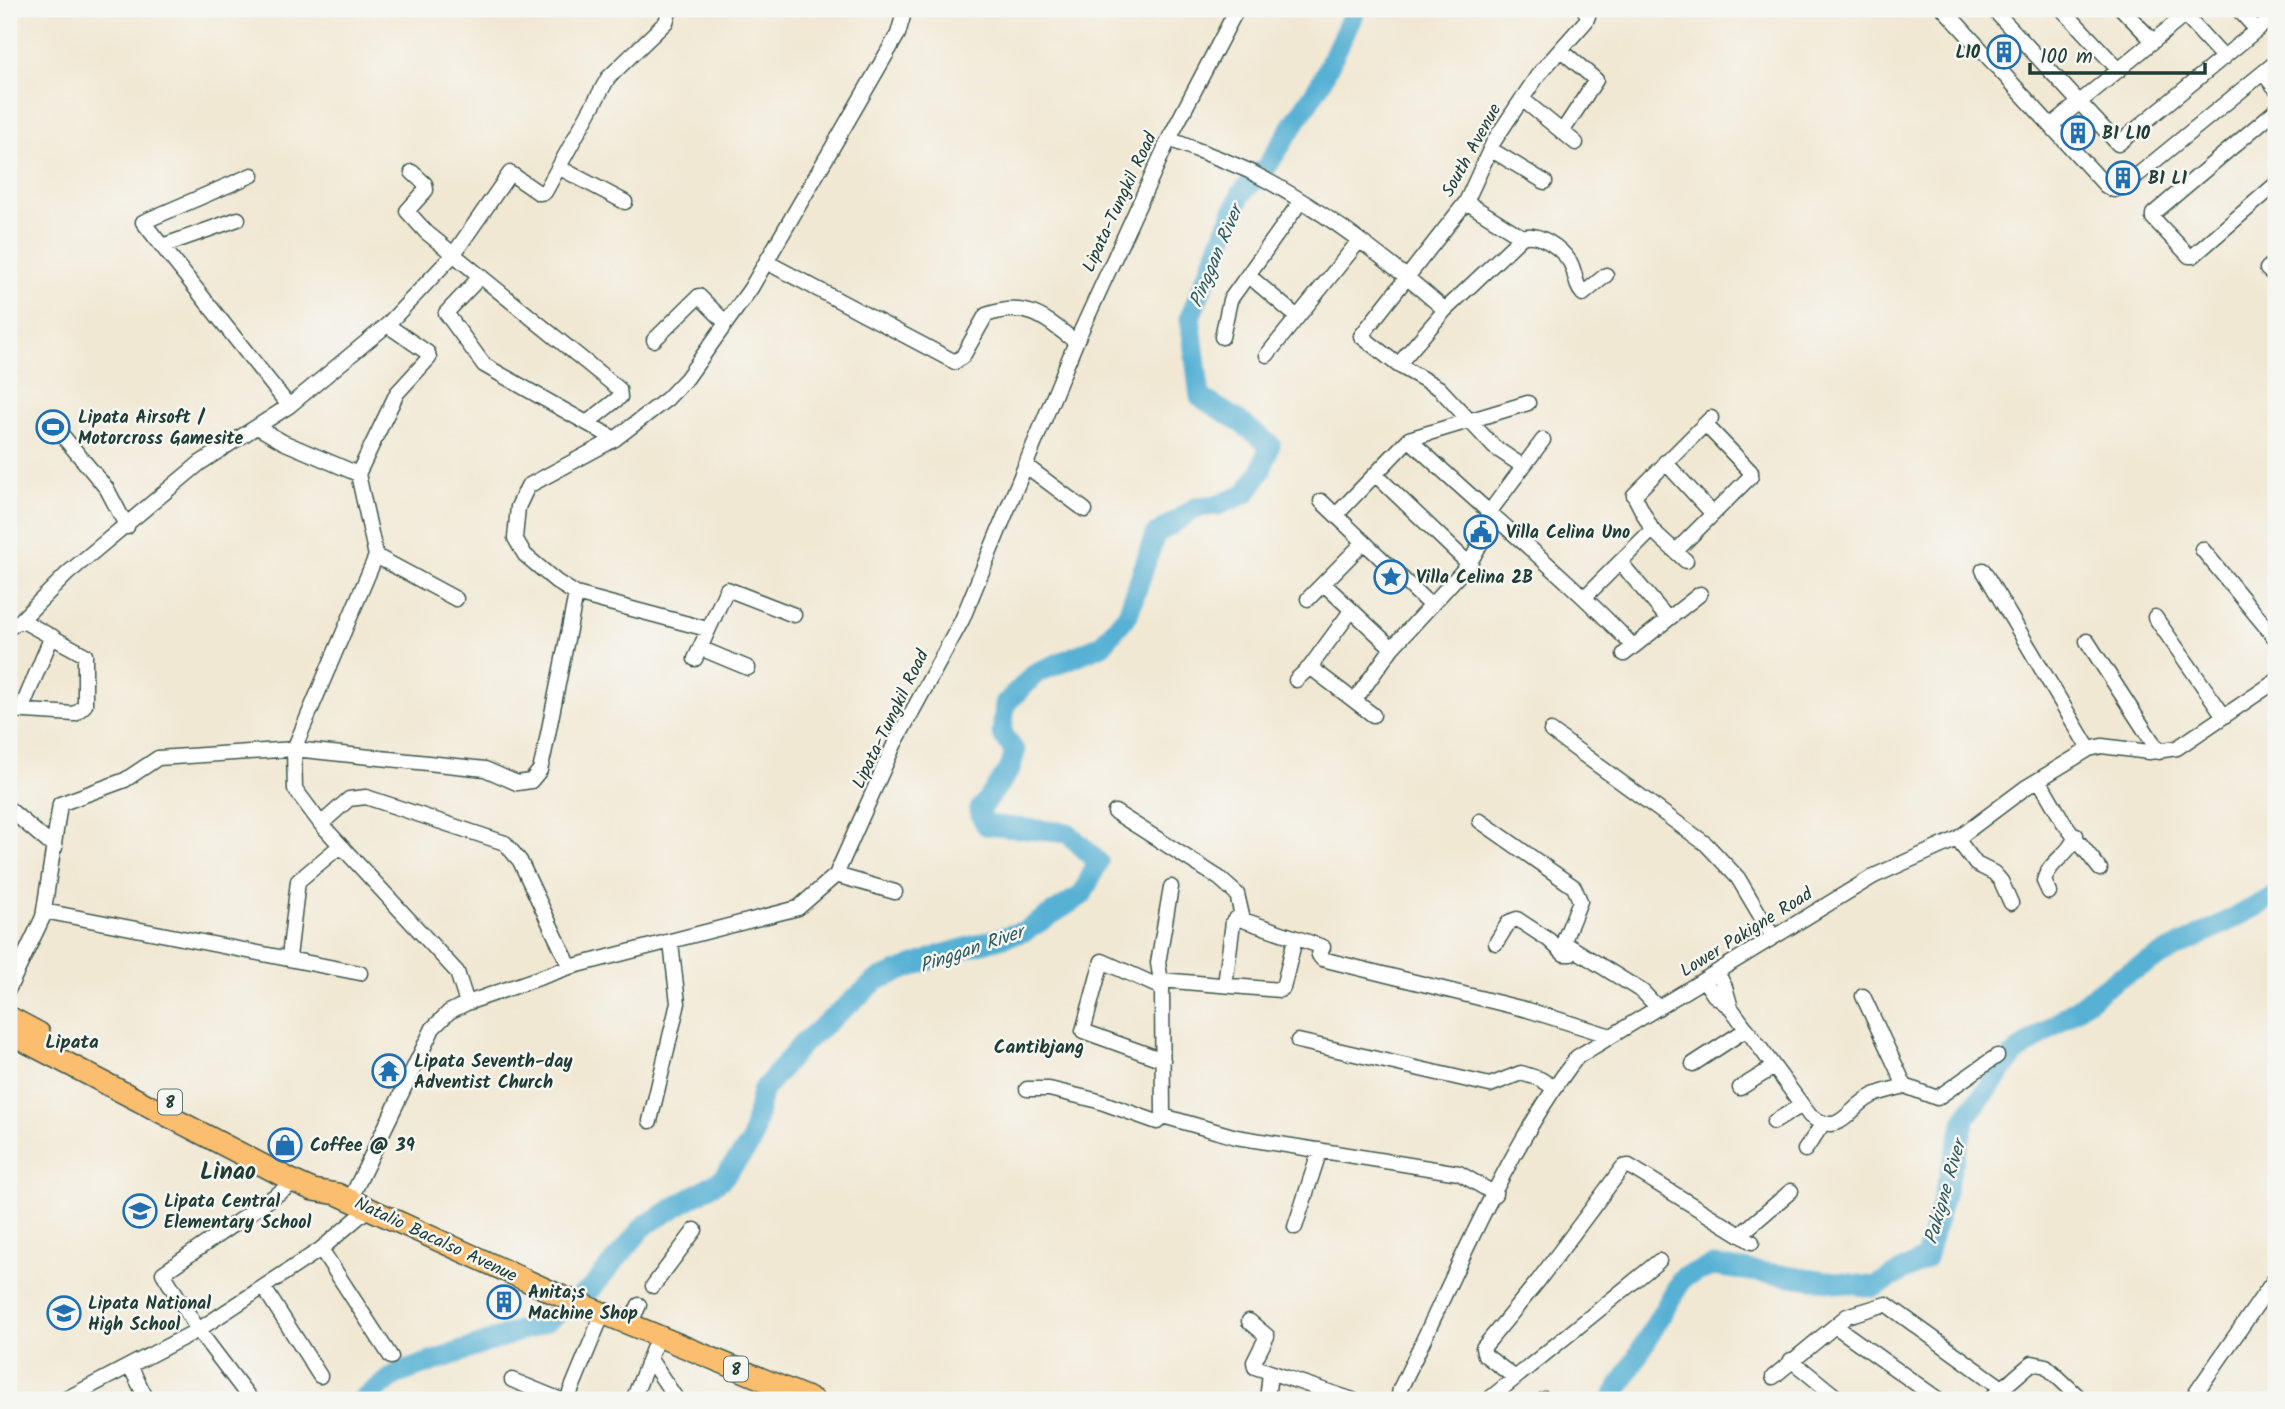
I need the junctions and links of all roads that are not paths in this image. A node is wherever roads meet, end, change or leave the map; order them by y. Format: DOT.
graph roads {
  1 [pos="670,9"];
  2 [pos="905,9"];
  3 [pos="1237,9"];
  4 [pos="1584,9"];
  5 [pos="1944,9"];
  6 [pos="1993,9"];
  7 [pos="2062,9"];
  8 [pos="2122,9"];
  9 [pos="2238,9"];
  10 [pos="2182,12"];
  11 [pos="2276,14"];
  12 [pos="2257,30"];
  13 [pos="2153,41"];
  14 [pos="1561,50"];
  15 [pos="2224,58"];
  16 [pos="2276,62"];
  17 [pos="2119,70"];
  18 [pos="2263,73"];
  19 [pos="2276,89"];
  20 [pos="1522,99"];
  21 [pos="2079,103"];
  22 [pos="2276,110"];
  23 [pos="2052,125"];
  24 [pos="1562,132"];
  25 [pos="1169,139"];
  26 [pos="1576,143"];
  27 [pos="1490,149"];
  28 [pos="560,169"];
  29 [pos="412,172"];
  30 [pos="252,175"];
  31 [pos="1545,182"];
  32 [pos="2276,184"];
  33 [pos="1301,201"];
  34 [pos="625,202"];
  35 [pos="1466,202"];
  36 [pos="238,219"];
  37 [pos="1522,236"];
  38 [pos="1359,241"];
  39 [pos="162,246"];
  40 [pos="453,255"];
  41 [pos="772,265"];
  42 [pos="1248,275"];
  43 [pos="1606,275"];
  44 [pos="481,276"];
  45 [pos="1407,276"];
  46 [pos="1446,310"];
  47 [pos="1296,316"];
  48 [pos="726,323"];
  49 [pos="387,325"];
  50 [pos="1222,337"];
  51 [pos="654,340"];
  52 [pos="1076,342"];
  53 [pos="1267,355"];
  54 [pos="1398,365"];
  55 [pos="1528,403"];
  56 [pos="289,405"];
  57 [pos="1466,420"];
  58 [pos="588,422"];
  59 [pos="258,428"];
  60 [pos="57,429"];
  61 [pos="615,439"];
  62 [pos="1409,439"];
  63 [pos="1542,440"];
  64 [pos="1665,462"];
  65 [pos="1025,465"];
  66 [pos="1521,465"];
  67 [pos="358,474"];
  68 [pos="1376,475"];
  69 [pos="1321,501"];
  70 [pos="1085,510"];
  71 [pos="1336,514"];
  72 [pos="1488,514"];
  73 [pos="1713,514"];
  74 [pos="127,527"];
  75 [pos="1652,530"];
  76 [pos="1363,543"];
  77 [pos="2202,549"];
  78 [pos="376,556"];
  79 [pos="1620,562"];
  80 [pos="1469,564"];
  81 [pos="1983,570"];
  82 [pos="1325,585"];
  83 [pos="576,594"];
  84 [pos="1700,594"];
  85 [pos="1586,597"];
  86 [pos="456,599"];
  87 [pos="1308,599"];
  88 [pos="1431,606"];
  89 [pos="1351,611"];
  90 [pos="794,615"];
  91 [pos="2155,617"];
  92 [pos="1668,619"];
  93 [pos="15,624"];
  94 [pos="708,629"];
  95 [pos="52,636"];
  96 [pos="2276,639"];
  97 [pos="2087,640"];
  98 [pos="1392,648"];
  99 [pos="1310,667"];
  100 [pos="748,668"];
  101 [pos="1296,680"];
  102 [pos="2276,681"];
  103 [pos="1355,700"];
  104 [pos="15,710"];
  105 [pos="1373,715"];
  106 [pos="2224,716"];
  107 [pos="1551,731"];
  108 [pos="294,749"];
  109 [pos="2089,750"];
  110 [pos="2159,751"];
  111 [pos="2039,780"];
  112 [pos="9,809"];
  113 [pos="1115,812"];
  114 [pos="1480,821"];
  115 [pos="321,824"];
  116 [pos="2076,835"];
  117 [pos="1956,838"];
  118 [pos="340,846"];
  119 [pos="55,848"];
  120 [pos="2100,869"];
  121 [pos="836,875"];
  122 [pos="1171,887"];
  123 [pos="895,891"];
  124 [pos="2049,892"];
  125 [pos="2011,903"];
  126 [pos="44,911"];
  127 [pos="1243,920"];
  128 [pos="1773,937"];
  129 [pos="1295,939"];
  130 [pos="671,943"];
  131 [pos="1496,943"];
  132 [pos="1576,952"];
  133 [pos="289,957"];
  134 [pos="569,967"];
  135 [pos="1717,972"];
  136 [pos="360,973"];
  137 [pos="1704,980"];
  138 [pos="1162,984"];
  139 [pos="1226,985"];
  140 [pos="9,988"];
  141 [pos="1863,996"];
  142 [pos="467,1003"];
  143 [pos="1658,1008"];
  144 [pos="1731,1008"];
  145 [pos="9,1017"];
  146 [pos="1747,1030"];
  147 [pos="9,1033"];
  148 [pos="1611,1036"];
  149 [pos="1298,1041"];
  150 [pos="1997,1056"];
  151 [pos="1163,1060"];
  152 [pos="1693,1065"];
  153 [pos="1774,1067"];
  154 [pos="1905,1086"];
  155 [pos="1553,1087"];
  156 [pos="1740,1088"];
  157 [pos="1027,1089"];
  158 [pos="1802,1105"];
  159 [pos="1163,1116"];
  160 [pos="650,1121"];
  161 [pos="1774,1122"];
  162 [pos="1822,1125"];
  163 [pos="1320,1150"];
  164 [pos="1805,1150"];
  165 [pos="295,1182"];
  166 [pos="329,1191"];
  167 [pos="1791,1191"];
  168 [pos="1495,1194"];
  169 [pos="359,1204"];
  170 [pos="1295,1227"];
  171 [pos="695,1230"];
  172 [pos="321,1249"];
  173 [pos="1659,1261"];
  174 [pos="2276,1277"];
  175 [pos="653,1286"];
  176 [pos="264,1288"];
  177 [pos="639,1305"];
  178 [pos="596,1310"];
  179 [pos="1250,1321"];
  180 [pos="630,1324"];
  181 [pos="1835,1325"];
  182 [pos="198,1330"];
  183 [pos="658,1336"];
  184 [pos="391,1357"];
  185 [pos="649,1358"];
  186 [pos="1791,1360"];
  187 [pos="131,1368"];
  188 [pos="1270,1373"];
  189 [pos="320,1376"];
  190 [pos="1514,1377"];
  191 [pos="1773,1377"];
  192 [pos="512,1380"];
  193 [pos="2002,1388"];
  194 [pos="804,1399"];
  195 [pos="64,1400"];
  196 [pos="147,1400"];
  197 [pos="251,1400"];
  198 [pos="561,1400"];
  199 [pos="567,1400"];
  200 [pos="632,1400"];
  201 [pos="677,1400"];
  202 [pos="1267,1400"];
  203 [pos="1353,1400"];
  204 [pos="1398,1400"];
  205 [pos="1488,1400"];
  206 [pos="1840,1400"];
  207 [pos="1939,1400"];
  208 [pos="1989,1400"];
  209 [pos="2082,1400"];
  210 [pos="2191,1400"];
  1 -- 28 [label="street"];
  2 -- 48 [label="street"];
  3 -- 25 [label="street, Lipata-Tungkil Road"];
  4 -- 14 [label="street, South Avenue"];
  5 -- 23 [label="street"];
  6 -- 21 [label="street"];
  7 -- 17 [label="street"];
  8 -- 13 [label="street"];
  9 -- 12 [label="street"];
  10 -- 13 [label="street"];
  10 -- 15 [label="street"];
  11 -- 12 [label="street"];
  12 -- 15 [label="street"];
  13 -- 17 [label="street"];
  14 -- 20 [label="street, South Avenue"];
  14 -- 24 [label="street"];
  15 -- 21 [label="street"];
  16 -- 18 [label="street"];
  17 -- 21 [label="street"];
  18 -- 19 [label="street"];
  18 -- 23 [label="street"];
  20 -- 24 [label="street"];
  20 -- 27 [label="street, South Avenue"];
  21 -- 23 [label="street"];
  22 -- 32 [label="street"];
  24 -- 26 [label="street"];
  25 -- 33 [label="street"];
  25 -- 52 [label="street, Lipata-Tungkil Road"];
  27 -- 31 [label="street"];
  27 -- 35 [label="street, South Avenue"];
  28 -- 34 [label="street"];
  28 -- 40 [label="street"];
  29 -- 40 [label="street"];
  30 -- 39 [label="street"];
  33 -- 38 [label="street"];
  33 -- 42 [label="street"];
  35 -- 37 [label="street"];
  35 -- 45 [label="street, South Avenue"];
  36 -- 39 [label="street"];
  37 -- 43 [label="street"];
  37 -- 46 [label="street"];
  38 -- 45 [label="street"];
  38 -- 47 [label="street"];
  39 -- 56 [label="street"];
  40 -- 44 [label="street"];
  40 -- 49 [label="street"];
  41 -- 52 [label="street"];
  42 -- 47 [label="street"];
  42 -- 50 [label="street"];
  44 -- 58 [label="street"];
  44 -- 58 [label="street"];
  45 -- 46 [label="street"];
  45 -- 54 [label="street, South Avenue"];
  46 -- 54 [label="street"];
  47 -- 53 [label="street"];
  48 -- 51 [label="street"];
  48 -- 61 [label="street"];
  49 -- 56 [label="street"];
  49 -- 67 [label="street"];
  52 -- 65 [label="street, Lipata-Tungkil Road"];
  54 -- 57 [label="street"];
  55 -- 57 [label="street"];
  56 -- 59 [label="street"];
  57 -- 62 [label="street"];
  57 -- 66 [label="street"];
  58 -- 61 [label="street"];
  59 -- 67 [label="street"];
  59 -- 74 [label="street"];
  60 -- 74 [label="street"];
  61 -- 83 [label="street"];
  62 -- 68 [label="street"];
  62 -- 72 [label="street"];
  63 -- 66 [label="street"];
  64 -- 73 [label="street"];
  64 -- 73 [label="street"];
  64 -- 75 [label="street"];
  65 -- 70 [label="street"];
  65 -- 121 [label="street, Lipata-Tungkil Road"];
  66 -- 72 [label="street"];
  67 -- 78 [label="street"];
  68 -- 71 [label="street"];
  68 -- 80 [label="street"];
  69 -- 71 [label="street"];
  71 -- 76 [label="street"];
  72 -- 80 [label="street"];
  72 -- 85 [label="street"];
  73 -- 75 [label="street"];
  74 -- 93 [label="street"];
  75 -- 79 [label="street"];
  76 -- 82 [label="street"];
  76 -- 88 [label="street"];
  77 -- 96 [label="street"];
  78 -- 86 [label="street"];
  78 -- 108 [label="street"];
  79 -- 85 [label="street"];
  79 -- 92 [label="street"];
  80 -- 88 [label="street"];
  81 -- 109 [label="street"];
  82 -- 87 [label="street"];
  82 -- 89 [label="street"];
  83 -- 94 [label="street"];
  83 -- 108 [label="street"];
  84 -- 92 [label="street"];
  85 -- 92 [label="street"];
  88 -- 98 [label="street"];
  89 -- 98 [label="street"];
  89 -- 99 [label="street"];
  90 -- 94 [label="street"];
  91 -- 106 [label="street"];
  93 -- 95 [label="street"];
  94 -- 100 [label="street"];
  95 -- 104 [label="street"];
  95 -- 104 [label="street"];
  97 -- 110 [label="street"];
  98 -- 103 [label="street"];
  99 -- 101 [label="street"];
  99 -- 103 [label="street"];
  102 -- 106 [label="street, Lower Pakigne Road"];
  103 -- 105 [label="street"];
  106 -- 110 [label="street, Lower Pakigne Road"];
  107 -- 128 [label="street"];
  108 -- 115 [label="street"];
  108 -- 119 [label="street"];
  109 -- 110 [label="street, Lower Pakigne Road"];
  109 -- 111 [label="street, Lower Pakigne Road"];
  111 -- 116 [label="street"];
  111 -- 117 [label="street, Lower Pakigne Road"];
  112 -- 119 [label="street"];
  113 -- 127 [label="street"];
  114 -- 132 [label="street"];
  115 -- 118 [label="street"];
  115 -- 134 [label="street"];
  116 -- 120 [label="street"];
  116 -- 124 [label="street"];
  117 -- 125 [label="street"];
  117 -- 128 [label="street, Lower Pakigne Road"];
  118 -- 133 [label="street"];
  118 -- 142 [label="street"];
  119 -- 126 [label="street"];
  121 -- 123 [label="street"];
  121 -- 130 [label="street, Lipata-Tungkil Road"];
  122 -- 138 [label="street"];
  126 -- 133 [label="street"];
  126 -- 140 [label="street"];
  127 -- 129 [label="street"];
  127 -- 139 [label="street"];
  128 -- 135 [label="street, Lower Pakigne Road"];
  129 -- 139 [label="street"];
  129 -- 148 [label="street"];
  130 -- 134 [label="street, Lipata-Tungkil Road"];
  130 -- 160 [label="street"];
  131 -- 132 [label="street"];
  132 -- 143 [label="street"];
  133 -- 136 [label="street"];
  134 -- 142 [label="street, Lipata-Tungkil Road"];
  135 -- 137 [label="street, Lower Pakigne Road"];
  135 -- 144 [label="street"];
  137 -- 143 [label="street, Lower Pakigne Road"];
  137 -- 144 [label="street"];
  138 -- 139 [label="street"];
  138 -- 151 [label="street"];
  138 -- 151 [label="street"];
  141 -- 154 [label="street"];
  142 -- 169 [label="street, Lipata-Tungkil Road"];
  143 -- 148 [label="street, Lower Pakigne Road"];
  144 -- 146 [label="street"];
  145 -- 166 [label="highway, Natalio Bacalso Avenue / 8"];
  146 -- 152 [label="street"];
  146 -- 153 [label="street"];
  147 -- 165 [label="highway, Natalio Bacalso Avenue / 8"];
  148 -- 155 [label="street, Lower Pakigne Road"];
  149 -- 155 [label="street"];
  150 -- 154 [label="street"];
  151 -- 159 [label="street"];
  153 -- 156 [label="street"];
  153 -- 158 [label="street"];
  154 -- 162 [label="street"];
  155 -- 168 [label="street, Lower Pakigne Road"];
  157 -- 159 [label="street"];
  158 -- 161 [label="street"];
  158 -- 162 [label="street"];
  159 -- 163 [label="street"];
  162 -- 164 [label="street"];
  163 -- 168 [label="street"];
  163 -- 170 [label="street"];
  165 -- 166 [label="highway, Natalio Bacalso Avenue / 8"];
  165 -- 182 [label="street"];
  166 -- 169 [label="highway, Natalio Bacalso Avenue / 8"];
  167 -- 190 [label="street"];
  168 -- 204 [label="street, Lower Pakigne Road"];
  169 -- 172 [label="street"];
  169 -- 178 [label="highway, Natalio Bacalso Avenue / 8"];
  171 -- 175 [label="street"];
  172 -- 176 [label="street"];
  172 -- 184 [label="street"];
  173 -- 190 [label="street"];
  174 -- 210 [label="street"];
  176 -- 182 [label="street"];
  176 -- 189 [label="street"];
  177 -- 180 [label="street"];
  178 -- 180 [label="highway, Natalio Bacalso Avenue / 8"];
  178 -- 199 [label="street"];
  179 -- 188 [label="street"];
  180 -- 183 [label="highway, Natalio Bacalso Avenue / 8"];
  181 -- 186 [label="street"];
  181 -- 193 [label="street"];
  181 -- 207 [label="street"];
  182 -- 187 [label="street"];
  182 -- 197 [label="street"];
  183 -- 185 [label="street"];
  183 -- 194 [label="highway, Natalio Bacalso Avenue / 8"];
  185 -- 200 [label="street"];
  185 -- 201 [label="street"];
  186 -- 191 [label="street"];
  186 -- 206 [label="street"];
  187 -- 195 [label="street"];
  187 -- 196 [label="street"];
  188 -- 202 [label="street"];
  188 -- 203 [label="street"];
  190 -- 205 [label="street"];
  192 -- 198 [label="street"];
  193 -- 208 [label="street"];
  193 -- 209 [label="street"];
}
